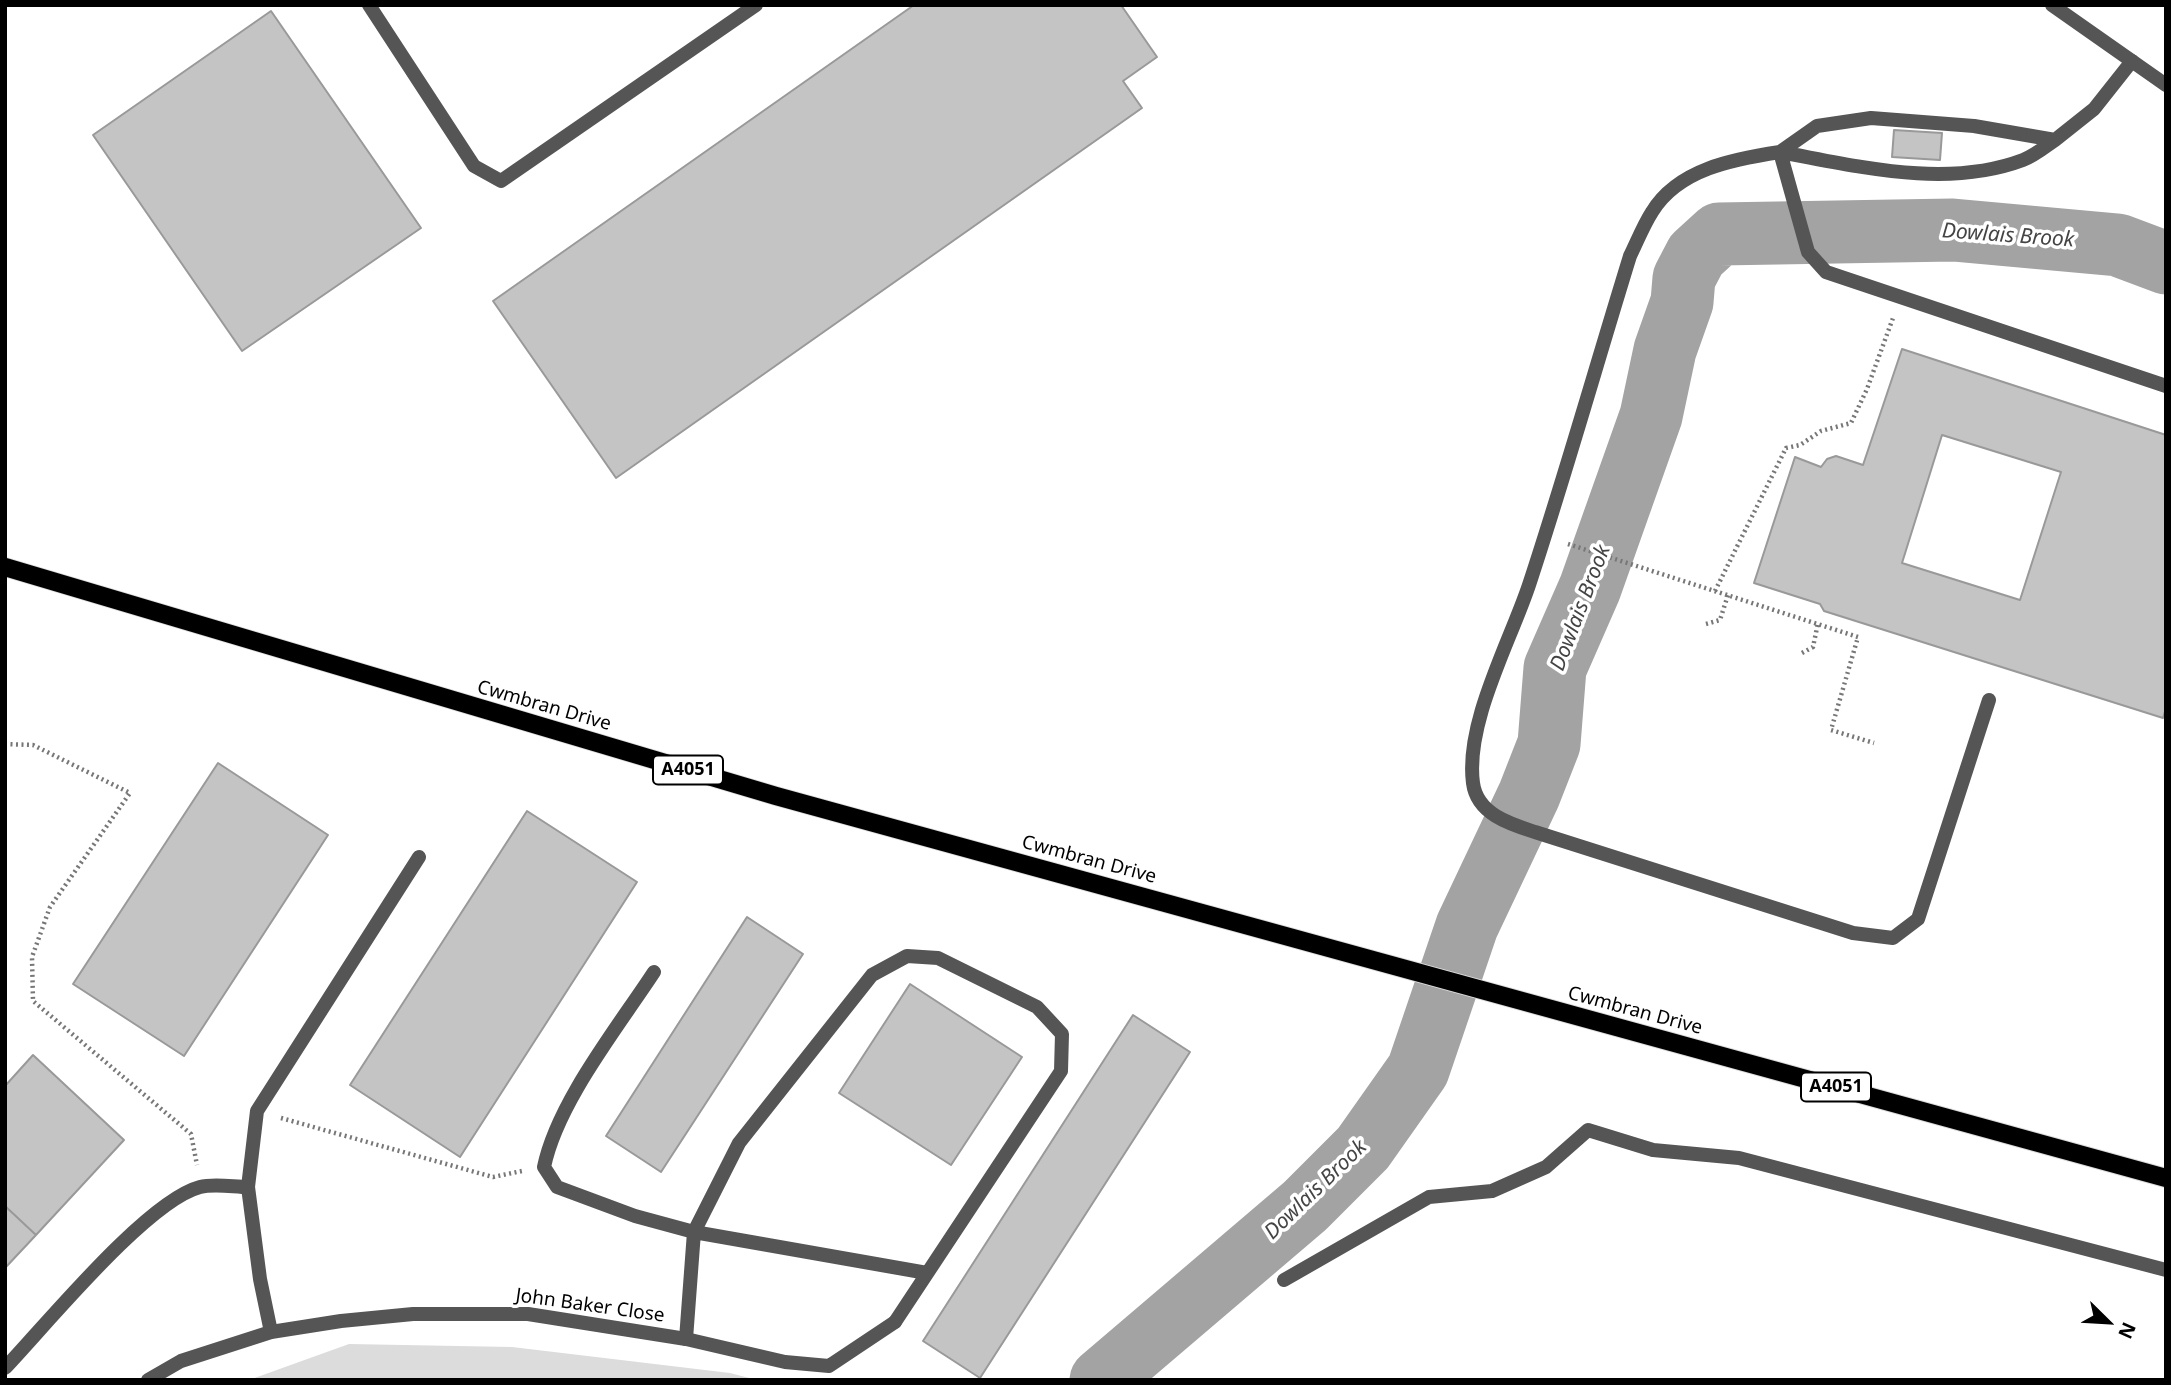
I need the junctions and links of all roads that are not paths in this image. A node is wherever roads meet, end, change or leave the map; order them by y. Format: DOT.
graph roads {
  1 [pos="369,5"];
  2 [pos="756,5"];
  3 [pos="2052,5"];
  4 [pos="2132,61"];
  5 [pos="2166,85"];
  6 [pos="2055,140"];
  7 [pos="1780,152"];
  8 [pos="2166,386"];
  9 [pos="5,567"];
  10 [pos="1989,700"];
  11 [pos="419,857"];
  12 [pos="654,972"];
  13 [pos="2166,1178"];
  14 [pos="248,1187"];
  15 [pos="694,1232"];
  16 [pos="2166,1270"];
  17 [pos="928,1273"];
  18 [pos="1284,1280"];
  19 [pos="271,1332"];
  20 [pos="686,1339"];
  21 [pos="5,1368"];
  22 [pos="148,1380"];
  1 -- 2 [label="street"];
  3 -- 4 [label="street"];
  4 -- 5 [label="street"];
  4 -- 6 [label="street"];
  6 -- 7 [label="street"];
  6 -- 7 [label="street"];
  7 -- 8 [label="street"];
  7 -- 10 [label="street"];
  9 -- 13 [label="main road, Cwmbran Drive / A4051"];
  11 -- 14 [label="street"];
  12 -- 15 [label="street"];
  14 -- 19 [label="street"];
  14 -- 21 [label="street"];
  15 -- 17 [label="street"];
  15 -- 17 [label="street"];
  15 -- 20 [label="street"];
  16 -- 18 [label="street"];
  17 -- 20 [label="street, John Baker Close"];
  19 -- 20 [label="street, John Baker Close"];
  19 -- 22 [label="street, John Baker Close"];
}
